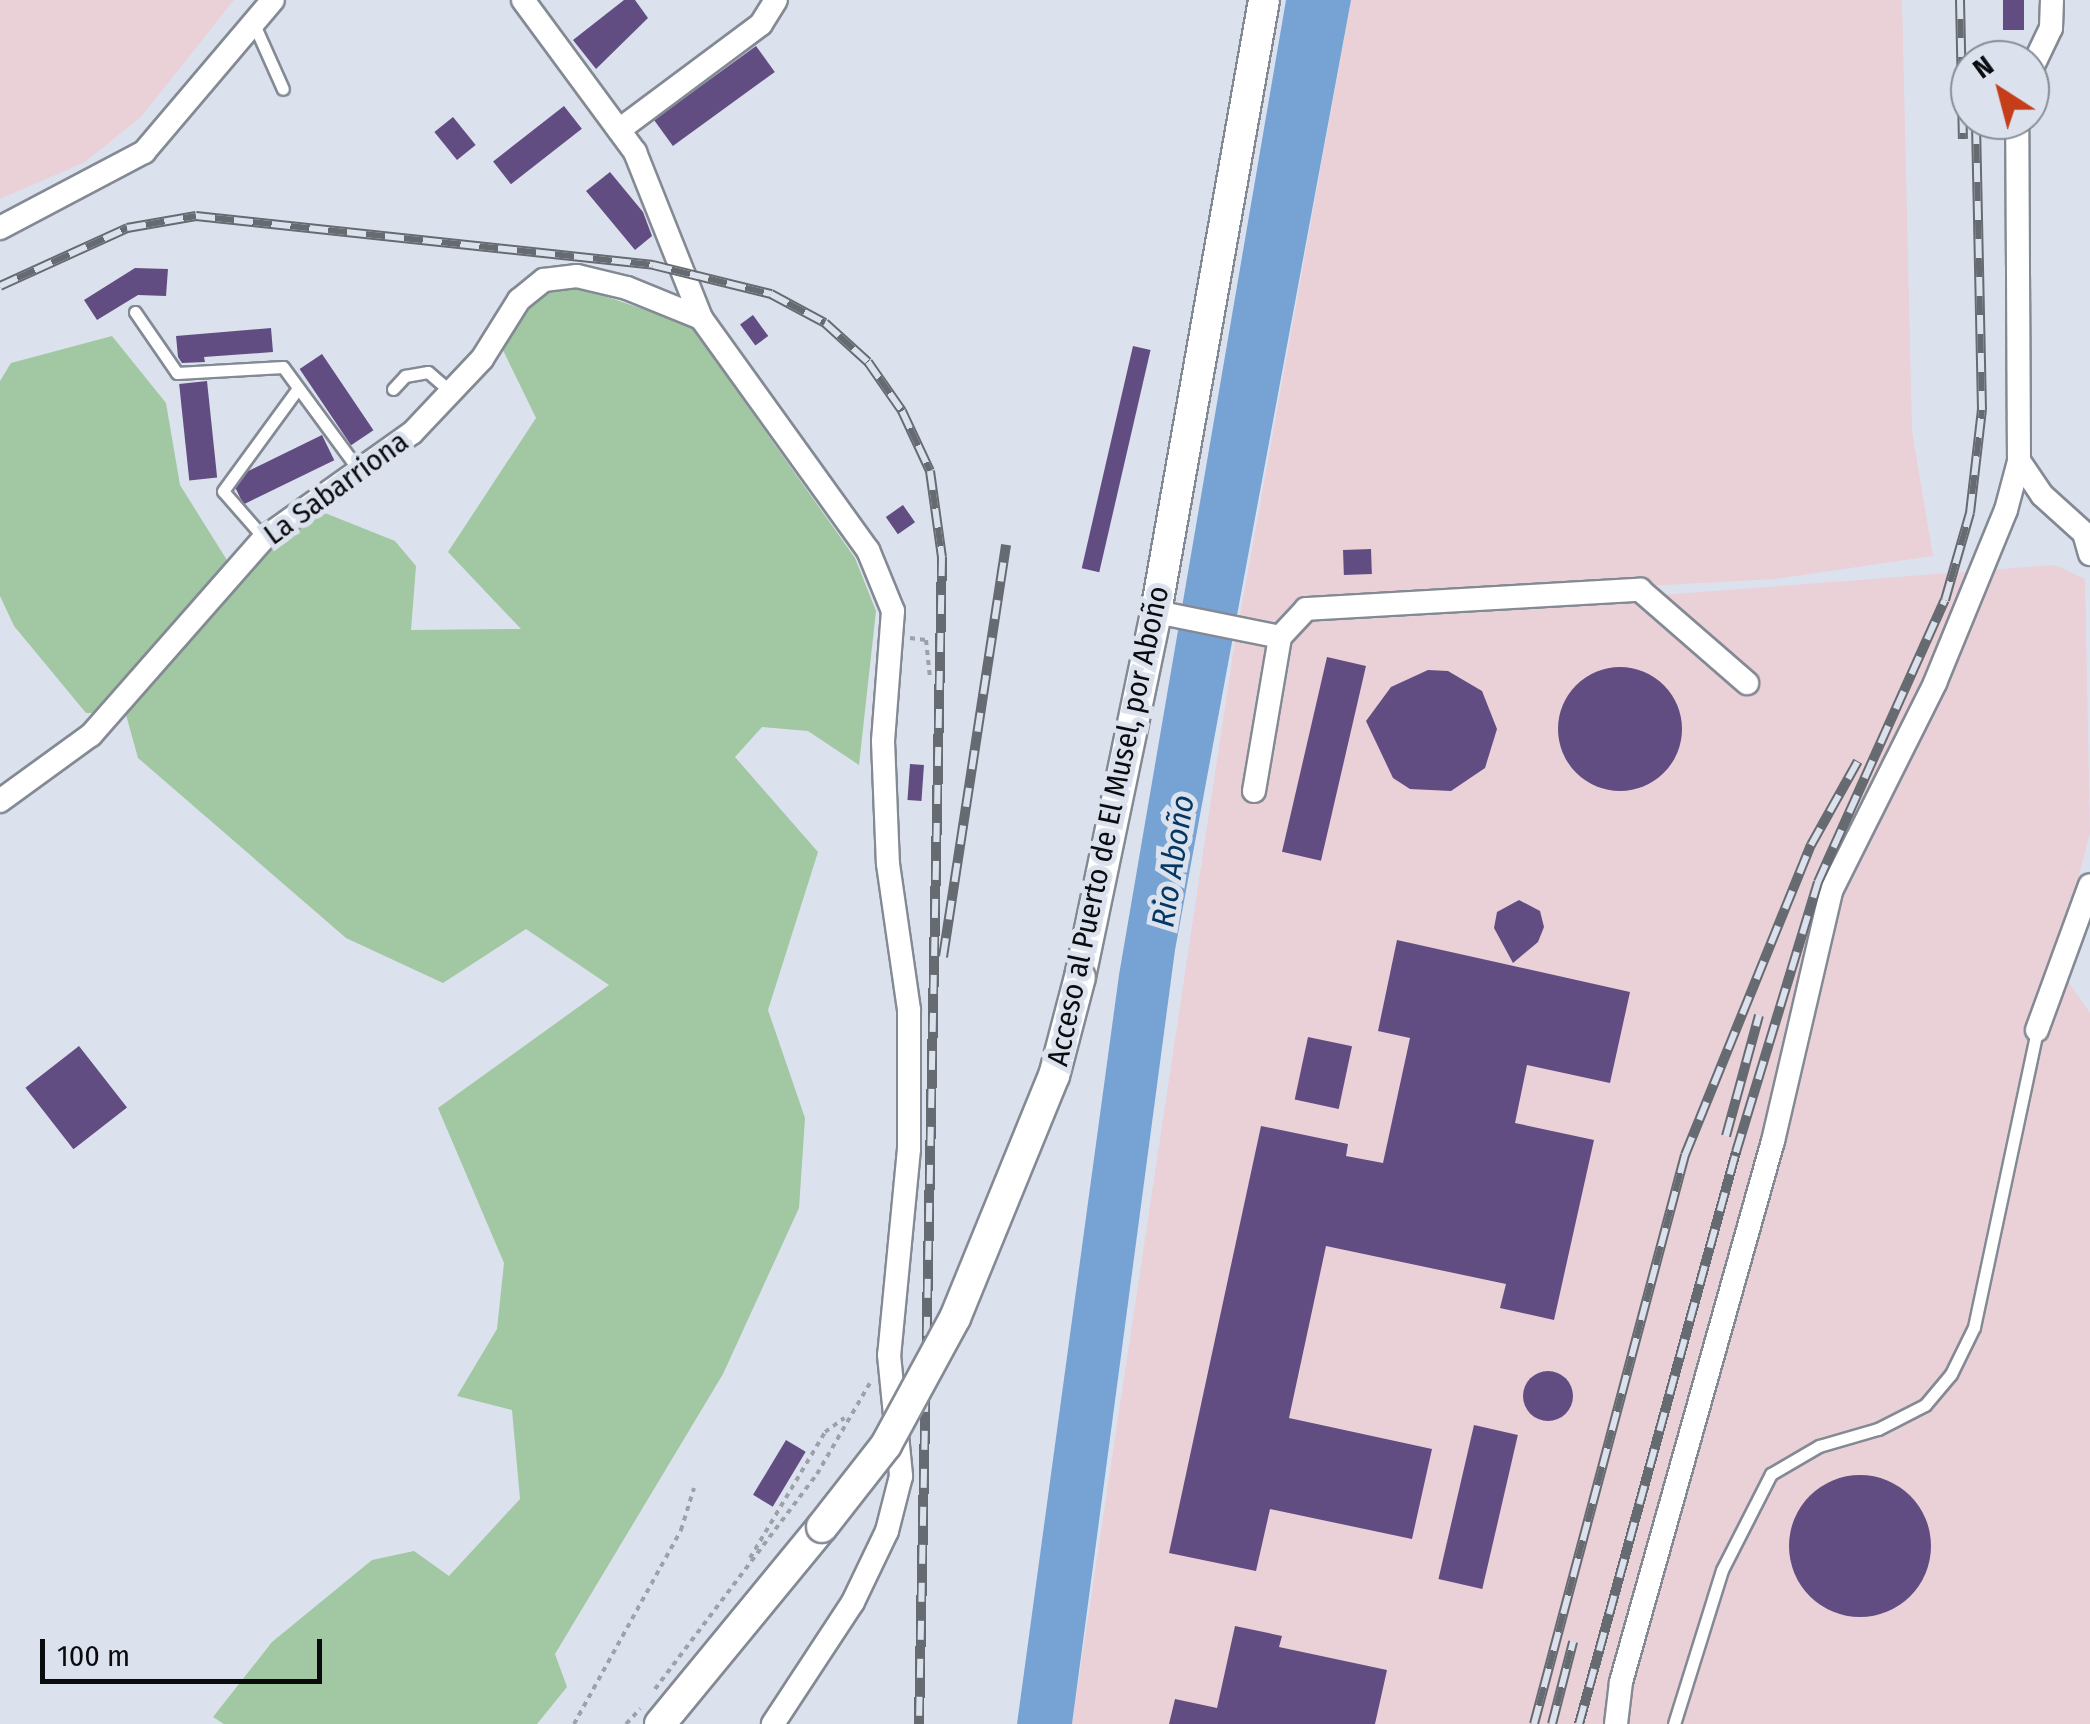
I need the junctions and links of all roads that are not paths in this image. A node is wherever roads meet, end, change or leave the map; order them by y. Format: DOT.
graph roads {
  1 [pos="273,0"];
  2 [pos="523,0"];
  3 [pos="776,0"];
  4 [pos="1264,0"];
  5 [pos="2052,0"];
  6 [pos="252,18"];
  7 [pos="2045,40"];
  8 [pos="283,88"];
  9 [pos="620,130"];
  10 [pos="2017,140"];
  11 [pos="0,228"];
  12 [pos="135,312"];
  13 [pos="701,318"];
  14 [pos="298,388"];
  15 [pos="392,389"];
  16 [pos="451,392"];
  17 [pos="2019,461"];
  18 [pos="360,473"];
  19 [pos="264,538"];
  20 [pos="2090,554"];
  21 [pos="1163,613"];
  22 [pos="1280,637"];
  23 [pos="1747,683"];
  24 [pos="1254,790"];
  25 [pos="0,800"];
  26 [pos="2090,885"];
  27 [pos="2037,1030"];
  28 [pos="660,1724"];
  29 [pos="774,1724"];
  30 [pos="1616,1724"];
  31 [pos="1674,1724"];
  1 -- 6 [label="street"];
  2 -- 9 [label="street"];
  3 -- 9 [label="street"];
  4 -- 21 [label="street, Acceso al Puerto de El Musel, por Aboño"];
  5 -- 7 [label="street"];
  6 -- 8 [label="lane"];
  6 -- 11 [label="street"];
  9 -- 13 [label="street"];
  10 -- 17 [label="street"];
  12 -- 14 [label="lane"];
  13 -- 16 [label="street, La Sabarriona"];
  13 -- 29 [label="street"];
  14 -- 18 [label="lane"];
  14 -- 19 [label="lane"];
  15 -- 16 [label="lane"];
  16 -- 18 [label="street, La Sabarriona"];
  17 -- 20 [label="street"];
  17 -- 30 [label="street"];
  18 -- 19 [label="street, La Sabarriona"];
  19 -- 25 [label="street, La Sabarriona"];
  21 -- 22 [label="street"];
  21 -- 28 [label="street, Acceso al Puerto de El Musel, por Aboño, bridge"];
  22 -- 23 [label="street"];
  22 -- 24 [label="street"];
  26 -- 27 [label="street"];
  27 -- 31 [label="lane"];
}
